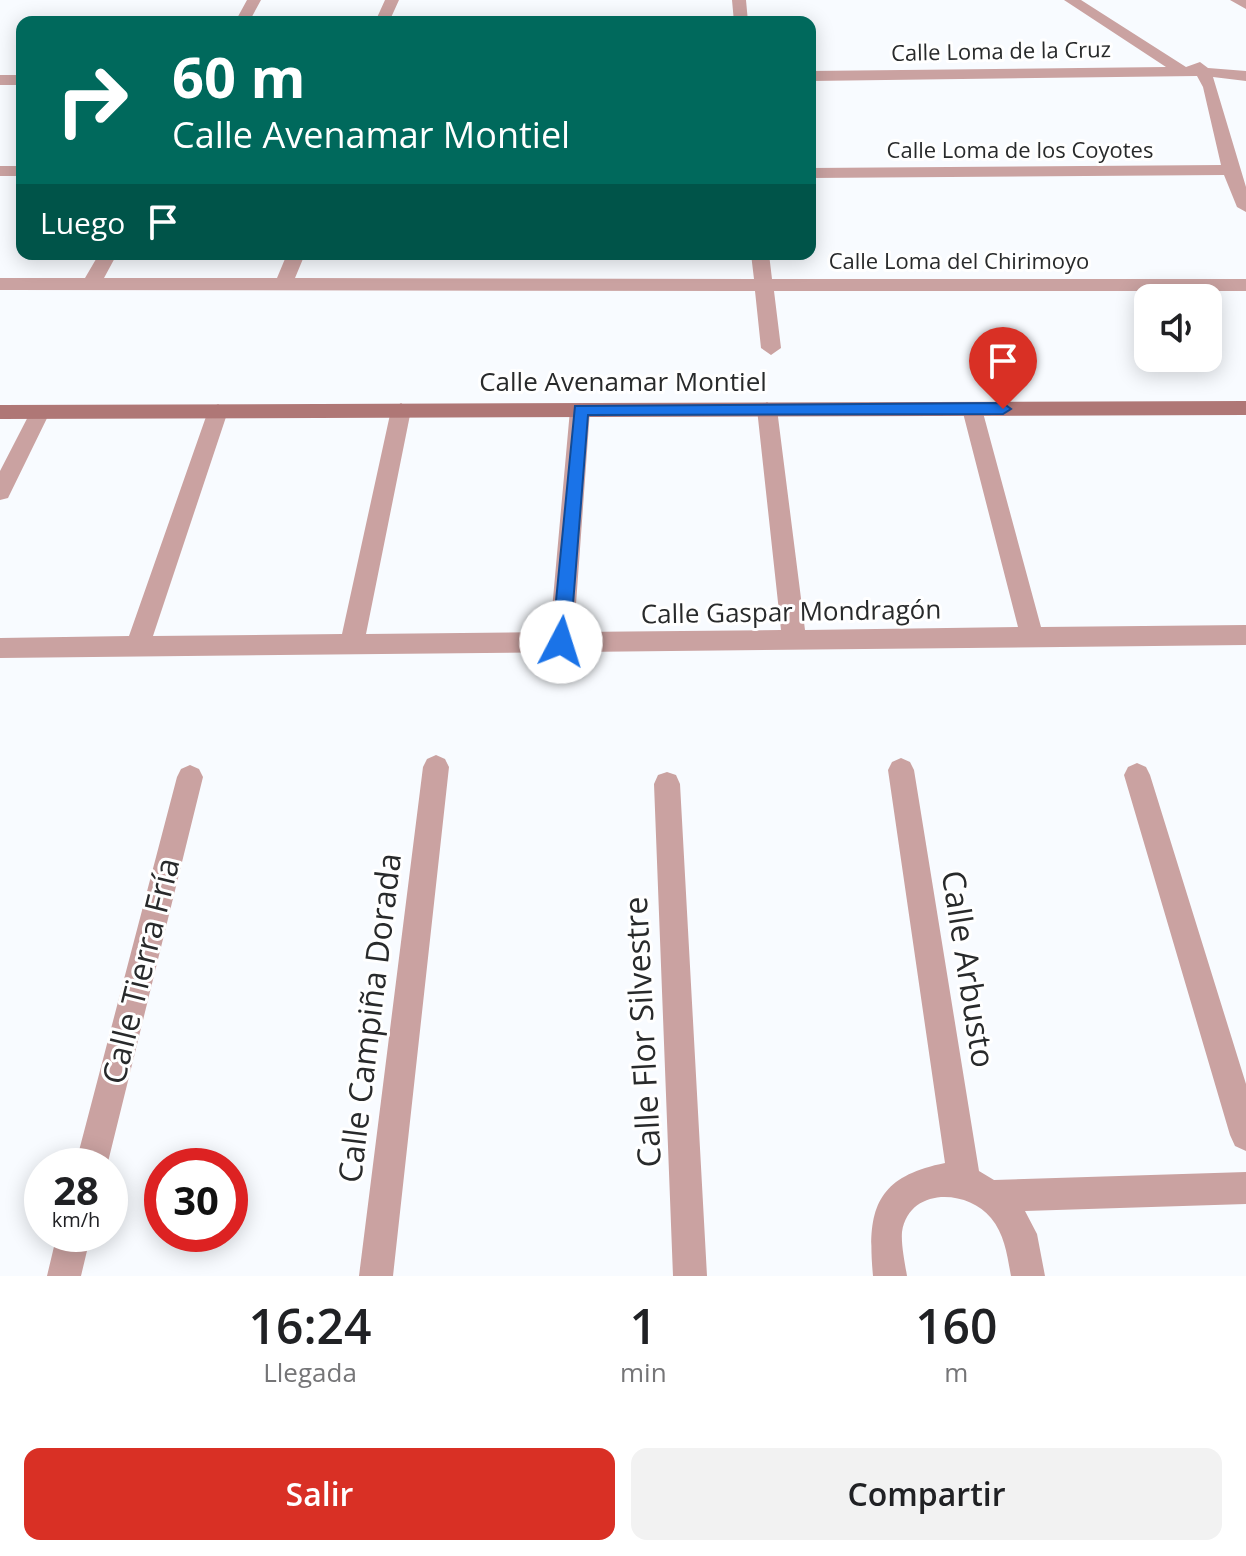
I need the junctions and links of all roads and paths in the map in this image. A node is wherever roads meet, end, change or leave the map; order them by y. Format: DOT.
graph roads {
  1 [pos="1071,0"];
  2 [pos="1237,0"];
  3 [pos="1246,5"];
  4 [pos="1246,65"];
  5 [pos="1195,71"];
  6 [pos="816,76"];
  7 [pos="1246,76"];
  8 [pos="1230,170"];
  9 [pos="816,173"];
  10 [pos="1246,207"];
  11 [pos="105,260"];
  12 [pos="294,260"];
  13 [pos="761,260"];
  14 [pos="0,284"];
  15 [pos="91,284"];
  16 [pos="1246,285"];
  17 [pos="283,286"];
  18 [pos="765,286"];
  19 [pos="771,348"];
  20 [pos="1246,408"];
  21 [pos="767,409"];
  22 [pos="972,409"];
  23 [pos="401,410"];
  24 [pos="580,410"];
  25 [pos="218,411"];
  26 [pos="0,412"];
  27 [pos="40,412"];
  28 [pos="0,492"];
  29 [pos="1246,635"];
  30 [pos="1032,637"];
  31 [pos="794,640"];
  32 [pos="561,642"];
  33 [pos="352,645"];
  34 [pos="137,647"];
  35 [pos="0,648"];
  36 [pos="436,767"];
  37 [pos="901,770"];
  38 [pos="1137,775"];
  39 [pos="190,777"];
  40 [pos="667,784"];
  41 [pos="1246,1135"];
  42 [pos="96,1148"];
  43 [pos="964,1180"];
  44 [pos="1246,1188"];
  45 [pos="993,1196"];
  46 [pos="70,1252"];
  47 [pos="64,1276"];
  48 [pos="376,1276"];
  49 [pos="690,1276"];
  50 [pos="890,1276"];
  51 [pos="1028,1276"];
  1 -- 5 [label="street"];
  2 -- 3 [label="street"];
  4 -- 5 [label="street, Calle Loma de la Cruz"];
  5 -- 6 [label="street, Calle Loma de la Cruz"];
  5 -- 7 [label="street, Calle Loma de la Cruz"];
  5 -- 8 [label="street"];
  8 -- 9 [label="street, Calle Loma de los Coyotes"];
  8 -- 10 [label="street"];
  11 -- 15 [label="street"];
  12 -- 17 [label="street"];
  13 -- 18 [label="street"];
  14 -- 15 [label="street, Calle Loma del Chirimoyo"];
  15 -- 17 [label="street, Calle Loma del Chirimoyo"];
  16 -- 18 [label="street, Calle Loma del Chirimoyo"];
  17 -- 18 [label="street, Calle Loma del Chirimoyo"];
  18 -- 19 [label="street"];
  20 -- 22 [label="street, Calle Avenamar Montiel"];
  21 -- 22 [label="street, Calle Avenamar Montiel"];
  21 -- 24 [label="street, Calle Avenamar Montiel"];
  21 -- 31 [label="street"];
  22 -- 30 [label="street"];
  23 -- 24 [label="street, Calle Avenamar Montiel"];
  23 -- 25 [label="street, Calle Avenamar Montiel"];
  23 -- 33 [label="street"];
  24 -- 32 [label="street"];
  25 -- 27 [label="street, Calle Avenamar Montiel"];
  25 -- 34 [label="street"];
  26 -- 27 [label="street, Calle Avenamar Montiel"];
  27 -- 28 [label="street"];
  29 -- 30 [label="street, Calle Gaspar Mondragón"];
  30 -- 31 [label="street, Calle Gaspar Mondragón"];
  31 -- 32 [label="street, Calle Gaspar Mondragón"];
  32 -- 33 [label="street, Calle Gaspar Mondragón"];
  33 -- 34 [label="street, Calle Gaspar Mondragón"];
  34 -- 35 [label="street, Calle Gaspar Mondragón"];
  36 -- 48 [label="street, Calle Campiña Dorada"];
  37 -- 43 [label="street, Calle Arbusto"];
  38 -- 41 [label="street"];
  39 -- 42 [label="street, Calle Tierra Fría"];
  40 -- 49 [label="street, Calle Flor Silvestre"];
  43 -- 45 [label="street"];
  43 -- 50 [label="street"];
  44 -- 45 [label="street"];
  45 -- 51 [label="street"];
  46 -- 47 [label="street"];
}
